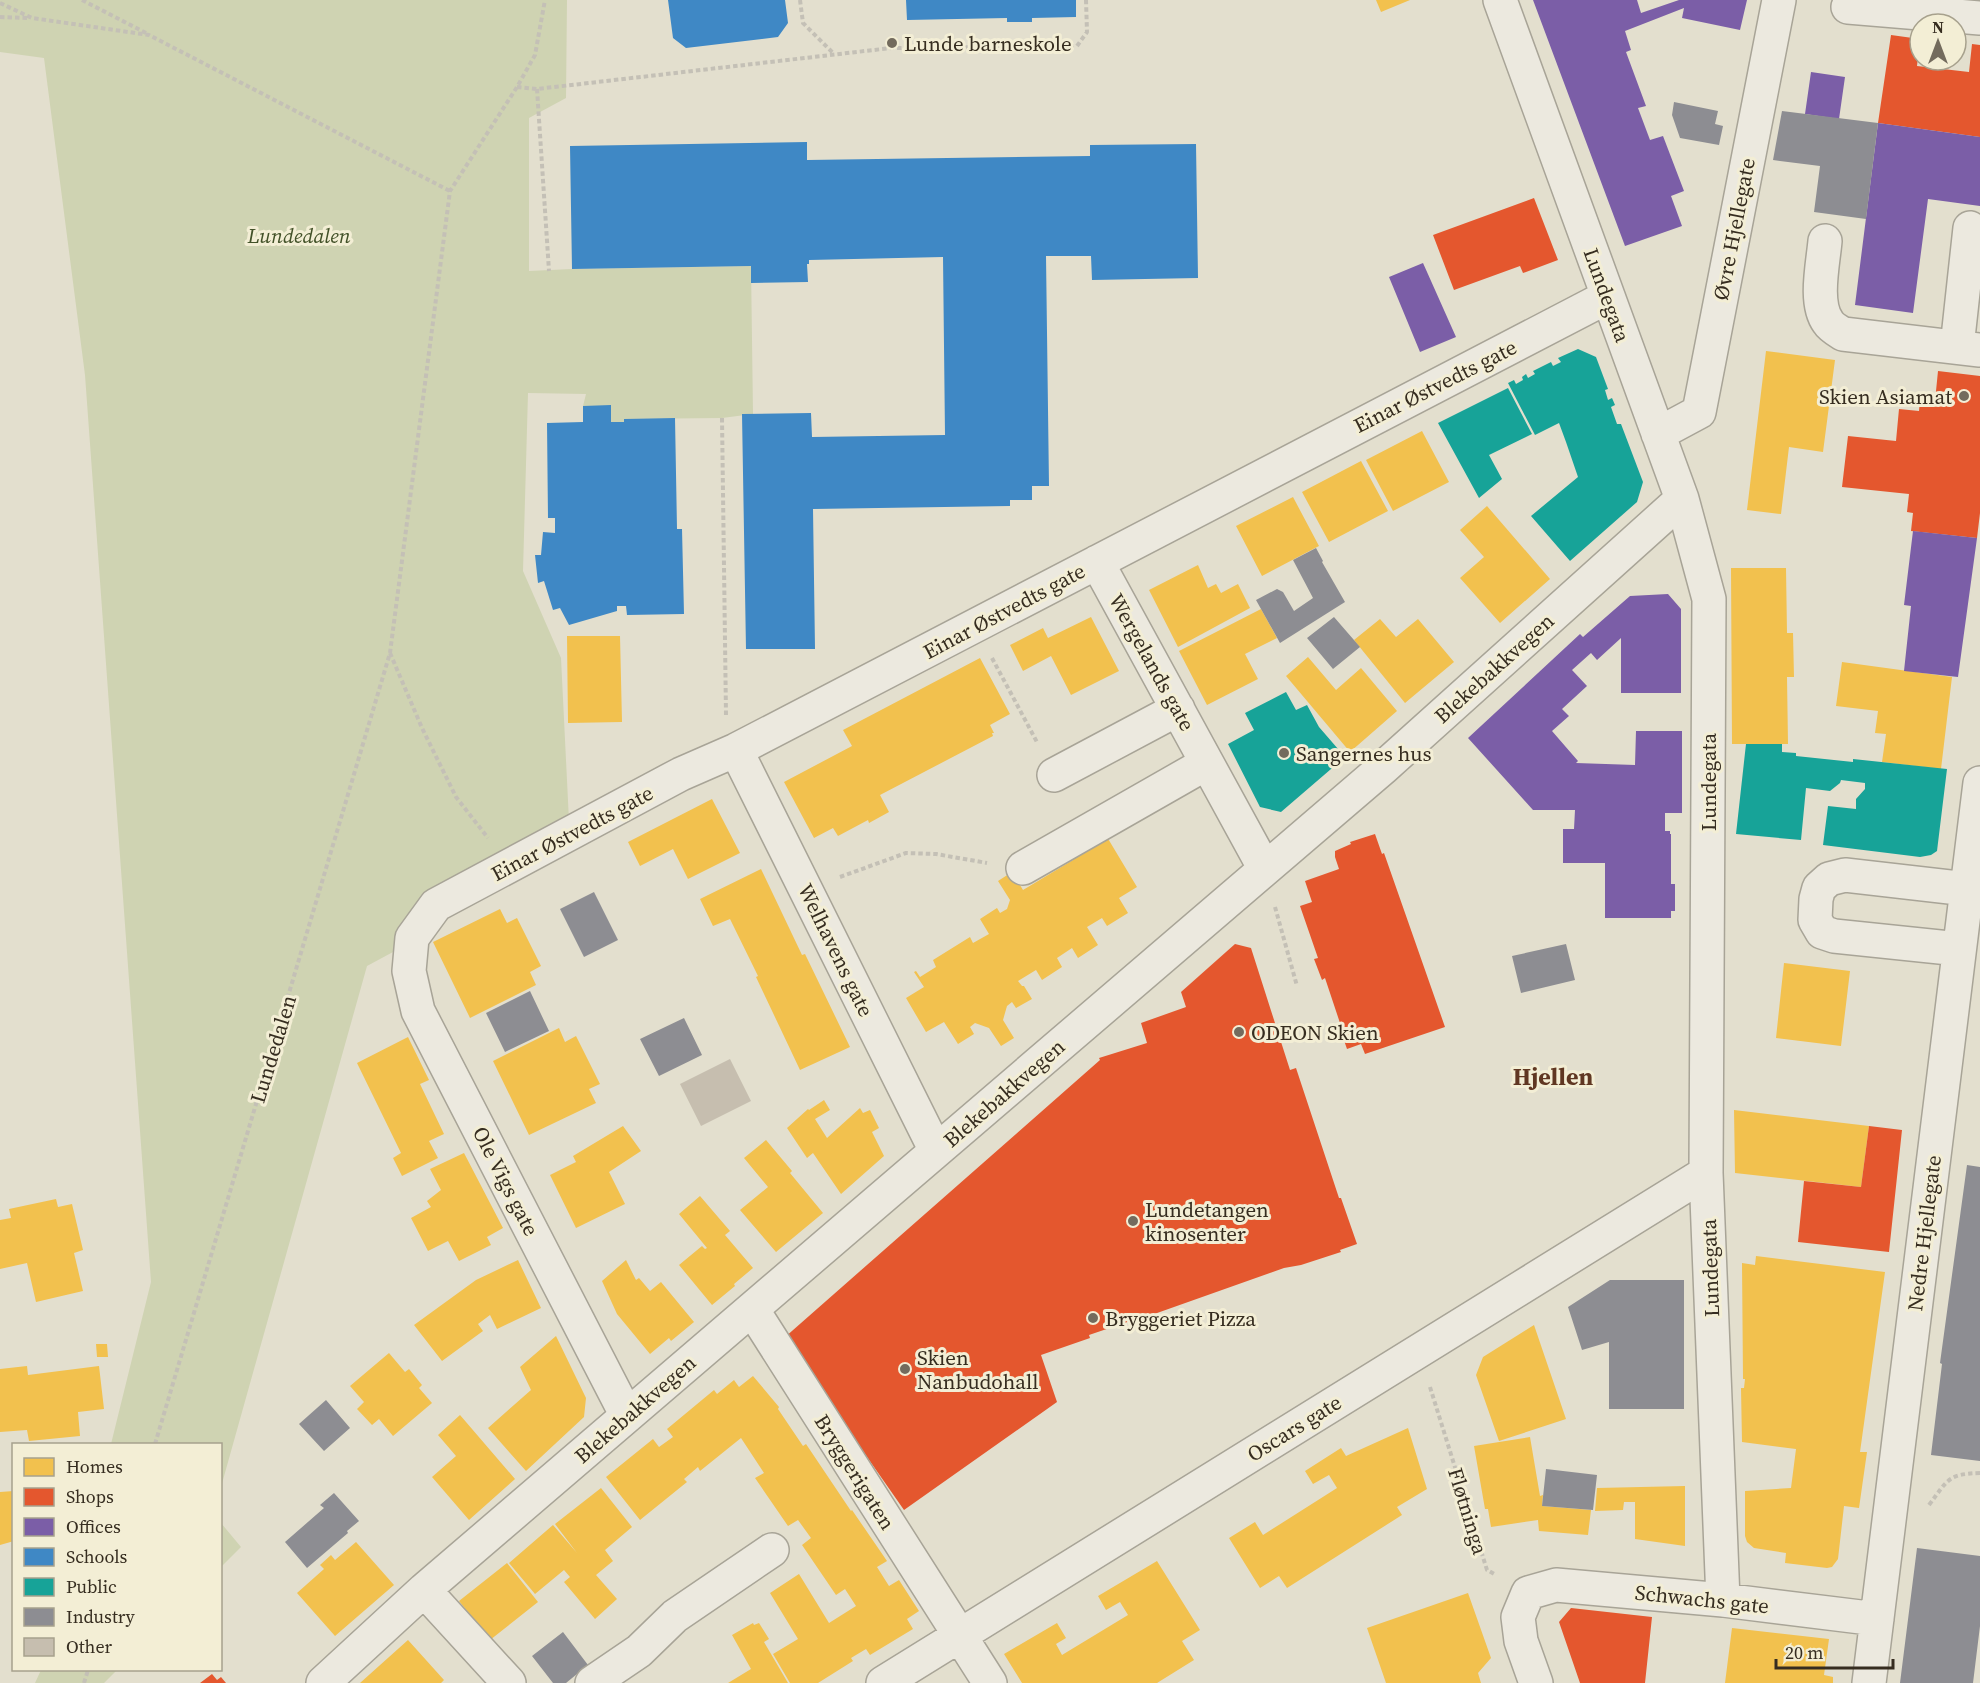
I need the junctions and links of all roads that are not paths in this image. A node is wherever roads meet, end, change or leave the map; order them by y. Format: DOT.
graph roads {
  1 [pos="1500,0"];
  2 [pos="1779,0"];
  3 [pos="1848,7"];
  4 [pos="1980,18"];
  5 [pos="1970,228"];
  6 [pos="1825,241"];
  7 [pos="1607,297"];
  8 [pos="1968,349"];
  9 [pos="1658,434"];
  10 [pos="1682,499"];
  11 [pos="1097,562"];
  12 [pos="1178,709"];
  13 [pos="736,750"];
  14 [pos="1207,763"];
  15 [pos="1054,775"];
  16 [pos="1980,783"];
  17 [pos="1977,828"];
  18 [pos="1023,868"];
  19 [pos="1265,869"];
  20 [pos="1967,888"];
  21 [pos="412,938"];
  22 [pos="1959,949"];
  23 [pos="936,1151"];
  24 [pos="1706,1173"];
  25 [pos="752,1309"];
  26 [pos="627,1416"];
  27 [pos="771,1550"];
  28 [pos="424,1590"];
  29 [pos="1723,1600"];
  30 [pos="1877,1619"];
  31 [pos="959,1636"];
  32 [pos="323,1683"];
  33 [pos="509,1683"];
  34 [pos="592,1683"];
  35 [pos="883,1683"];
  36 [pos="990,1683"];
  37 [pos="1536,1683"];
  38 [pos="1869,1683"];
  1 -- 7 [label="street, Lundegata"];
  2 -- 9 [label="street, Øvre Hjellegate"];
  3 -- 4 [label="street"];
  5 -- 8 [label="street"];
  6 -- 8 [label="street"];
  7 -- 9 [label="street, Lundegata"];
  7 -- 11 [label="street, Einar Østvedts gate"];
  9 -- 10 [label="street, Lundegata"];
  10 -- 19 [label="street, Blekebakkvegen"];
  10 -- 24 [label="street, Lundegata"];
  11 -- 12 [label="street, Wergelands gate"];
  11 -- 13 [label="street, Einar Østvedts gate"];
  12 -- 14 [label="street, Wergelands gate"];
  12 -- 15 [label="street"];
  13 -- 21 [label="street, Einar Østvedts gate"];
  13 -- 23 [label="street, Welhavens gate"];
  14 -- 18 [label="street"];
  14 -- 19 [label="street, Wergelands gate"];
  16 -- 17 [label="street, Nedre Hjellegate"];
  17 -- 20 [label="street, Nedre Hjellegate"];
  19 -- 23 [label="street, Blekebakkvegen"];
  20 -- 22 [label="street, Nedre Hjellegate"];
  20 -- 22 [label="street"];
  21 -- 26 [label="street, Ole Vigs gate"];
  22 -- 30 [label="street, Nedre Hjellegate"];
  23 -- 25 [label="street, Blekebakkvegen"];
  24 -- 29 [label="street, Lundegata"];
  24 -- 31 [label="street, Oscars gate"];
  25 -- 26 [label="street, Blekebakkvegen"];
  25 -- 31 [label="street, Bryggerigaten"];
  26 -- 28 [label="street, Blekebakkvegen"];
  27 -- 34 [label="street"];
  28 -- 32 [label="street, Blekebakkvegen"];
  28 -- 33 [label="street"];
  29 -- 30 [label="street, Schwachs gate"];
  29 -- 37 [label="street, Schwachs gate"];
  30 -- 38 [label="street, Nedre Hjellegate"];
  31 -- 35 [label="street, Oscars gate"];
  31 -- 36 [label="street, Bryggerigaten"];
}
